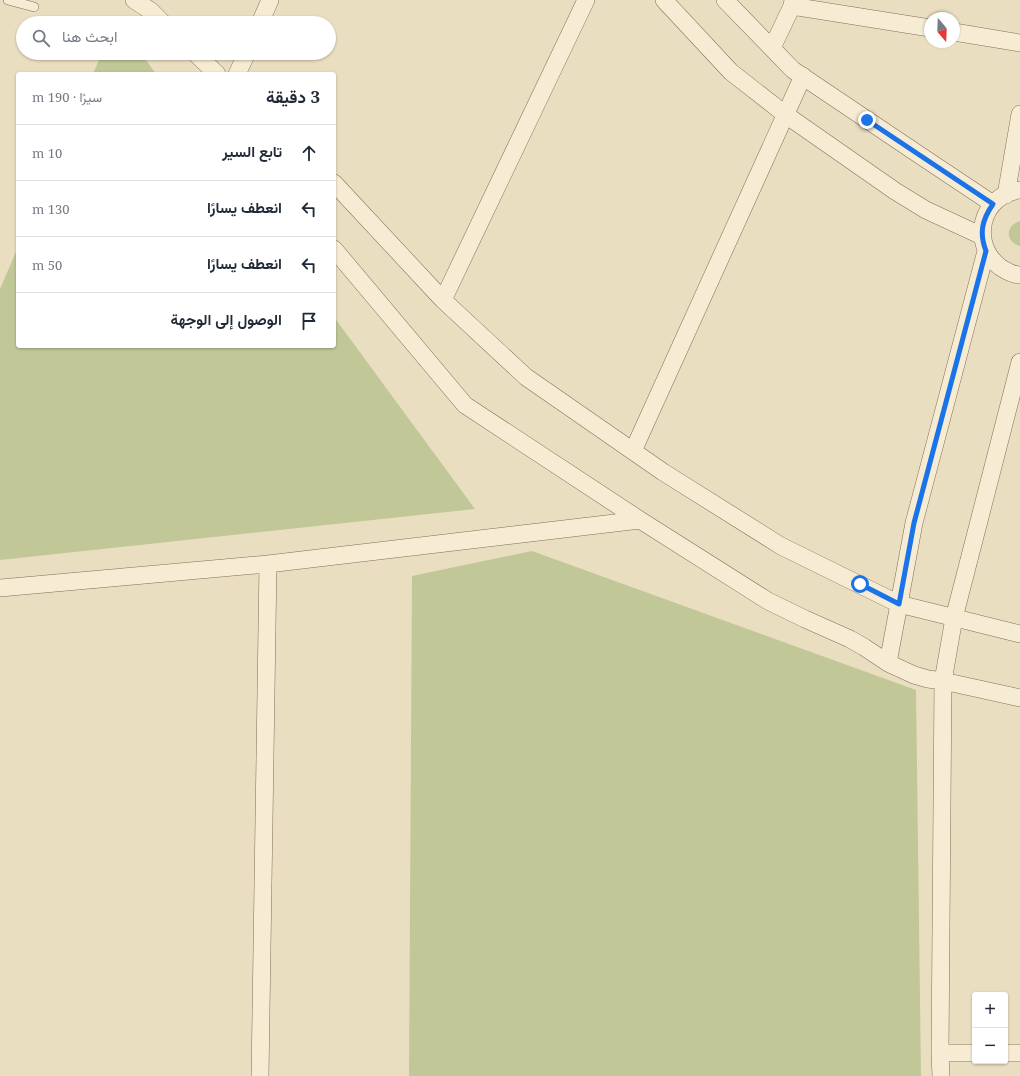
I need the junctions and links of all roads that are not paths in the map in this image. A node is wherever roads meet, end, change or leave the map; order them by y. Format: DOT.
graph roads {
  1 [pos="8,0"];
  2 [pos="134,0"];
  3 [pos="270,0"];
  4 [pos="586,0"];
  5 [pos="664,0"];
  6 [pos="725,0"];
  7 [pos="793,3"];
  8 [pos="34,7"];
  9 [pos="156,16"];
  10 [pos="263,16"];
  11 [pos="924,27"];
  12 [pos="960,33"];
  13 [pos="1020,43"];
  14 [pos="772,48"];
  15 [pos="202,60"];
  16 [pos="243,60"];
  17 [pos="215,72"];
  18 [pos="238,72"];
  19 [pos="803,76"];
  20 [pos="1020,114"];
  21 [pos="786,115"];
  22 [pos="336,185"];
  23 [pos="1006,196"];
  24 [pos="984,244"];
  25 [pos="336,251"];
  26 [pos="1020,275"];
  27 [pos="443,300"];
  28 [pos="1020,362"];
  29 [pos="633,451"];
  30 [pos="640,520"];
  31 [pos="268,564"];
  32 [pos="0,588"];
  33 [pos="899,604"];
  34 [pos="954,618"];
  35 [pos="1020,634"];
  36 [pos="888,663"];
  37 [pos="942,681"];
  38 [pos="1020,698"];
  39 [pos="940,1053"];
  40 [pos="972,1053"];
  41 [pos="1008,1053"];
  42 [pos="1020,1053"];
  43 [pos="260,1076"];
  44 [pos="941,1076"];
  1 -- 8 [label="lane"];
  2 -- 9 [label="street"];
  3 -- 10 [label="street"];
  4 -- 27 [label="street"];
  5 -- 21 [label="street"];
  6 -- 14 [label="street"];
  7 -- 11 [label="street"];
  7 -- 14 [label="street"];
  12 -- 13 [label="street"];
  14 -- 19 [label="street"];
  15 -- 17 [label="street"];
  16 -- 18 [label="street"];
  19 -- 21 [label="street"];
  19 -- 23 [label="street"];
  20 -- 23 [label="street"];
  21 -- 24 [label="street"];
  21 -- 29 [label="street"];
  22 -- 27 [label="street"];
  23 -- 24 [label="street"];
  24 -- 26 [label="street"];
  24 -- 33 [label="street"];
  25 -- 30 [label="street"];
  27 -- 29 [label="street"];
  28 -- 34 [label="street"];
  29 -- 33 [label="street"];
  30 -- 31 [label="street"];
  30 -- 36 [label="street"];
  31 -- 32 [label="street"];
  31 -- 43 [label="street"];
  33 -- 34 [label="street"];
  33 -- 36 [label="street"];
  34 -- 35 [label="street"];
  34 -- 37 [label="street"];
  36 -- 37 [label="street"];
  37 -- 38 [label="street"];
  37 -- 39 [label="street"];
  39 -- 40 [label="street"];
  39 -- 44 [label="street"];
  41 -- 42 [label="street"];
}
